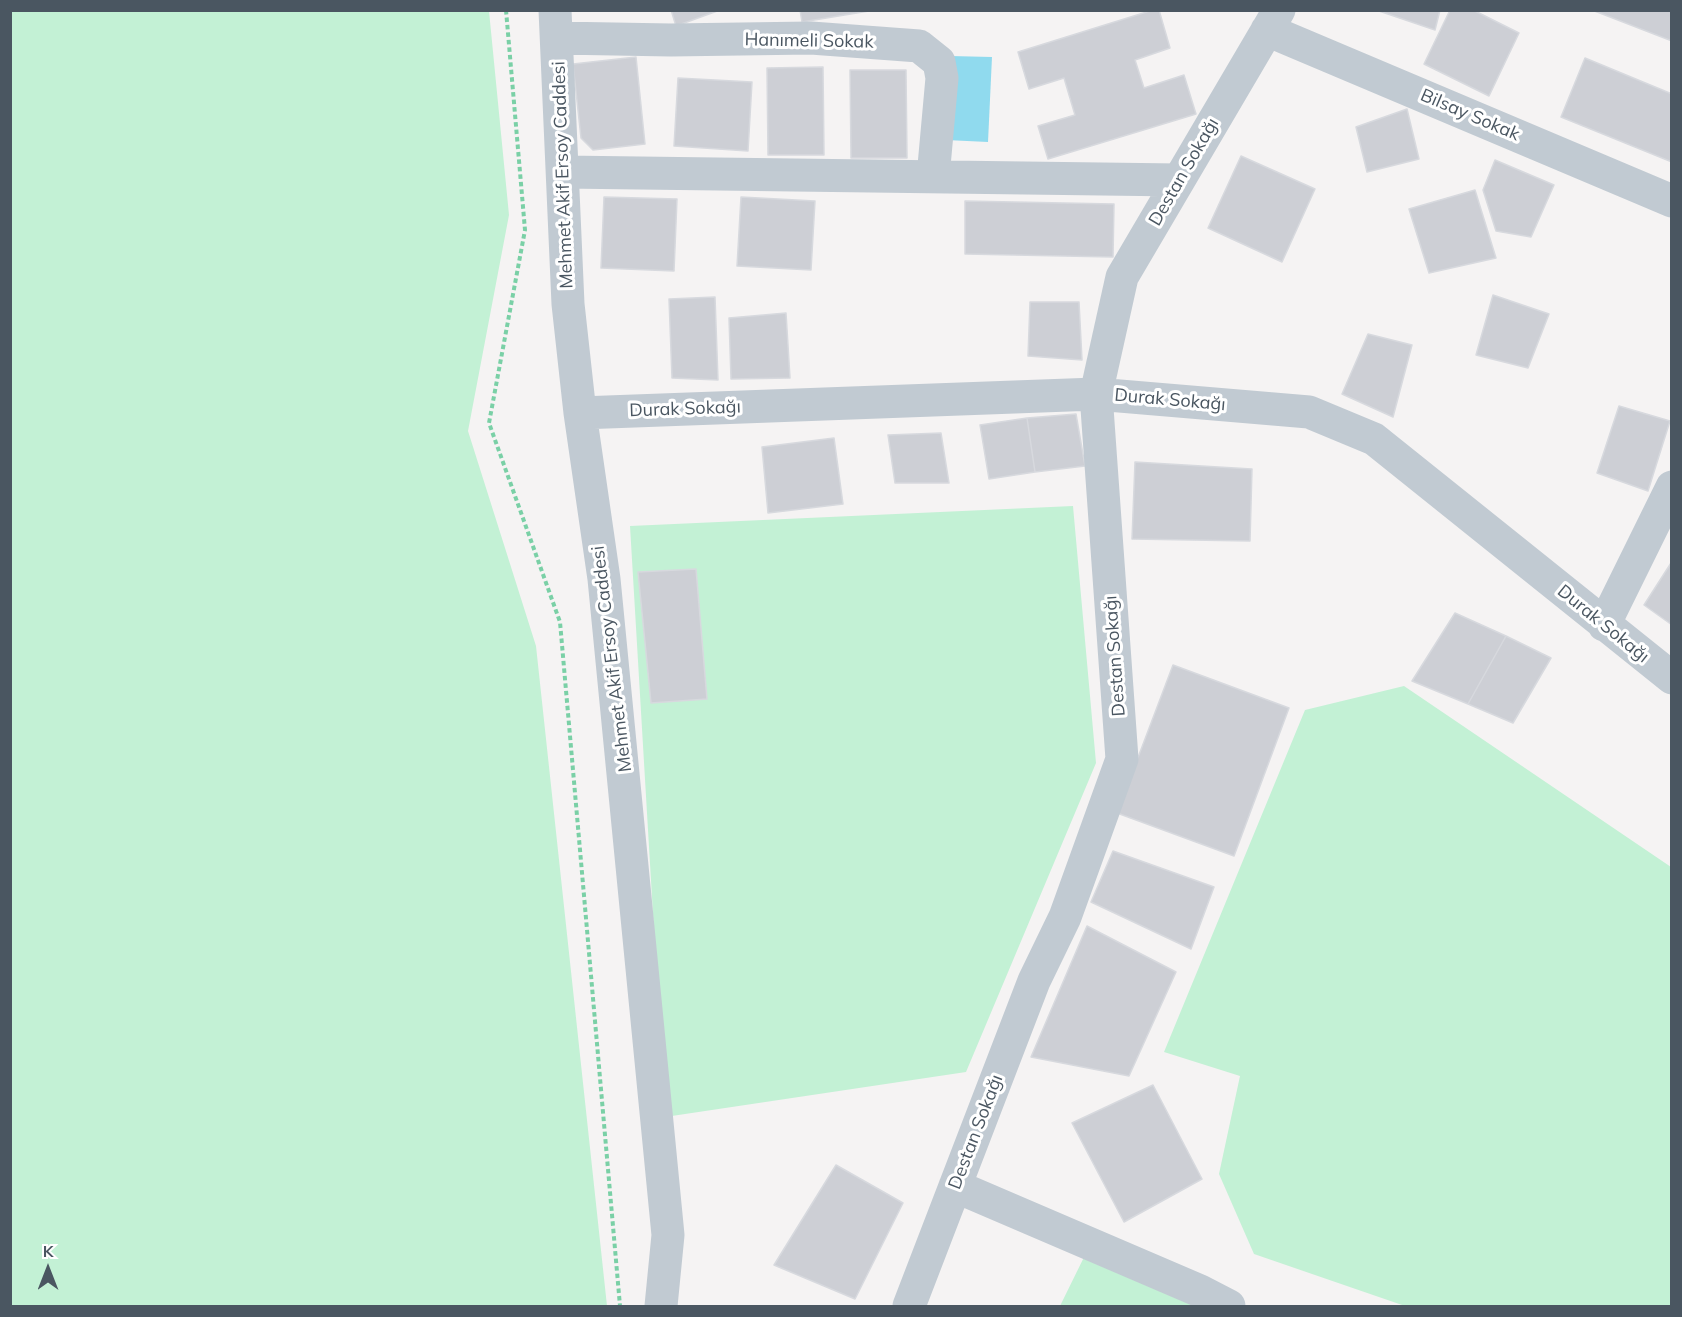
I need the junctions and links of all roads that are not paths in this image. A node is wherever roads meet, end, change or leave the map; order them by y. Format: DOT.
graph roads {
  1 [pos="1274,20"];
  2 [pos="556,24"];
  3 [pos="562,172"];
  4 [pos="933,177"];
  5 [pos="1179,180"];
  6 [pos="1671,201"];
  7 [pos="1096,394"];
  8 [pos="580,413"];
  9 [pos="1671,487"];
  10 [pos="1604,626"];
  11 [pos="1671,678"];
  12 [pos="955,1186"];
  13 [pos="661,1306"];
  14 [pos="909,1306"];
  15 [pos="1229,1306"];
  1 -- 5 [label="street, Destan Sokağı"];
  1 -- 6 [label="street, Bilsay Sokak"];
  2 -- 3 [label="street, Mehmet Akif Ersoy Caddesi"];
  2 -- 4 [label="street, Hanımeli Sokak"];
  3 -- 4 [label="street"];
  3 -- 8 [label="street, Mehmet Akif Ersoy Caddesi"];
  4 -- 5 [label="street"];
  5 -- 7 [label="street, Destan Sokağı"];
  7 -- 8 [label="street, Durak Sokağı"];
  7 -- 10 [label="street, Durak Sokağı"];
  7 -- 12 [label="street, Destan Sokağı"];
  8 -- 13 [label="street, Mehmet Akif Ersoy Caddesi"];
  9 -- 10 [label="street"];
  10 -- 11 [label="street, Durak Sokağı"];
  12 -- 14 [label="street, Destan Sokağı"];
  12 -- 15 [label="street"];
}
